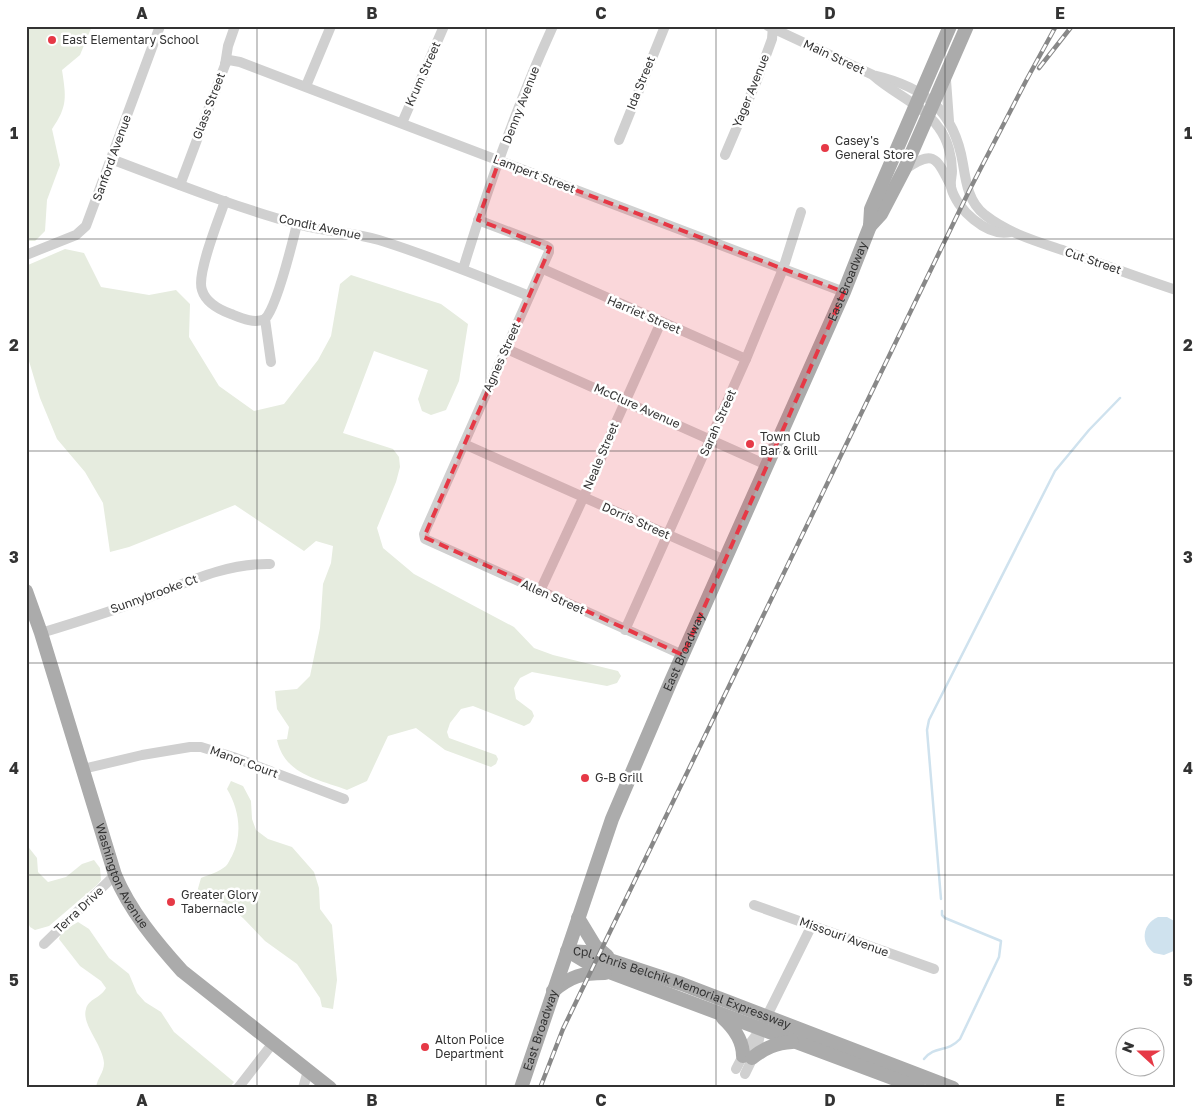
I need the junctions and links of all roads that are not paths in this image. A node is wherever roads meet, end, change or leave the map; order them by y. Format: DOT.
graph roads {
  1 [pos="160,26"];
  2 [pos="235,26"];
  3 [pos="331,26"];
  4 [pos="444,26"];
  5 [pos="553,26"];
  6 [pos="665,26"];
  7 [pos="950,26"];
  8 [pos="967,26"];
  9 [pos="771,27"];
  10 [pos="225,64"];
  11 [pos="946,73"];
  12 [pos="306,86"];
  13 [pos="924,104"];
  14 [pos="949,121"];
  15 [pos="402,123"];
  16 [pos="619,140"];
  17 [pos="725,156"];
  18 [pos="111,159"];
  19 [pos="499,161"];
  20 [pos="903,171"];
  21 [pos="180,185"];
  22 [pos="951,186"];
  23 [pos="225,201"];
  24 [pos="800,212"];
  25 [pos="478,220"];
  26 [pos="298,224"];
  27 [pos="870,226"];
  28 [pos="1010,232"];
  29 [pos="26,255"];
  30 [pos="542,269"];
  31 [pos="783,269"];
  32 [pos="463,270"];
  33 [pos="1176,290"];
  34 [pos="844,292"];
  35 [pos="529,296"];
  36 [pos="265,319"];
  37 [pos="661,322"];
  38 [pos="507,349"];
  39 [pos="746,359"];
  40 [pos="271,362"];
  41 [pos="625,401"];
  42 [pos="711,439"];
  43 [pos="464,444"];
  44 [pos="767,465"];
  45 [pos="583,497"];
  46 [pos="668,535"];
  47 [pos="424,537"];
  48 [pos="725,560"];
  49 [pos="270,564"];
  50 [pos="26,591"];
  51 [pos="540,591"];
  52 [pos="625,630"];
  53 [pos="41,633"];
  54 [pos="683,655"];
  55 [pos="83,769"];
  56 [pos="344,799"];
  57 [pos="115,876"];
  58 [pos="754,905"];
  59 [pos="578,918"];
  60 [pos="812,925"];
  61 [pos="44,944"];
  62 [pos="567,950"];
  63 [pos="612,967"];
  64 [pos="934,969"];
  65 [pos="554,991"];
  66 [pos="718,1014"];
  67 [pos="763,1023"];
  68 [pos="794,1041"];
  69 [pos="273,1043"];
  70 [pos="748,1057"];
  71 [pos="308,1071"];
  72 [pos="741,1071"];
  73 [pos="238,1088"];
  74 [pos="303,1088"];
  75 [pos="330,1088"];
  76 [pos="521,1088"];
  77 [pos="919,1088"];
  78 [pos="953,1088"];
  1 -- 18 [label="street, Sanford Avenue"];
  2 -- 10 [label="street, Glass Street"];
  3 -- 12 [label="street"];
  4 -- 15 [label="street, Krum Street"];
  5 -- 19 [label="street, Denny Avenue"];
  6 -- 16 [label="street, Ida Street"];
  7 -- 13 [label="main road, East Broadway"];
  8 -- 11 [label="main road, East Broadway"];
  9 -- 13 [label="street, Main Street"];
  9 -- 17 [label="street, Yager Avenue"];
  10 -- 12 [label="street, Lampert Street"];
  10 -- 21 [label="street, Glass Street"];
  11 -- 13 [label="main road, East Broadway"];
  11 -- 14 [label="street"];
  12 -- 15 [label="street, Lampert Street"];
  13 -- 14 [label="street, Cut Street"];
  13 -- 20 [label="main road, East Broadway"];
  13 -- 22 [label="street, Cut Street"];
  13 -- 27 [label="main road, East Broadway"];
  14 -- 28 [label="street, Cut Street"];
  15 -- 19 [label="street, Lampert Street"];
  18 -- 21 [label="street, Condit Avenue"];
  18 -- 29 [label="street, Sanford Avenue"];
  19 -- 25 [label="street, Denny Avenue"];
  19 -- 31 [label="street, Lampert Street"];
  20 -- 22 [label="street, Cut Street"];
  20 -- 27 [label="main road, East Broadway"];
  21 -- 23 [label="street, Condit Avenue"];
  22 -- 28 [label="street, Cut Street"];
  23 -- 26 [label="street, Condit Avenue"];
  23 -- 36 [label="street"];
  24 -- 31 [label="street, Sarah Street"];
  25 -- 30 [label="street, Agnes Street"];
  25 -- 32 [label="street, Denny Avenue"];
  26 -- 32 [label="street, Condit Avenue"];
  26 -- 36 [label="street"];
  27 -- 34 [label="main road, East Broadway"];
  28 -- 33 [label="street, Cut Street"];
  30 -- 35 [label="street, Agnes Street"];
  30 -- 37 [label="street, Harriet Street"];
  31 -- 34 [label="street, Lampert Street"];
  31 -- 39 [label="street, Sarah Street"];
  32 -- 35 [label="street, Condit Avenue"];
  34 -- 44 [label="main road, East Broadway"];
  35 -- 38 [label="street, Agnes Street"];
  36 -- 40 [label="street"];
  37 -- 39 [label="street, Harriet Street"];
  37 -- 41 [label="street, Neale Street"];
  38 -- 41 [label="street, McClure Avenue"];
  38 -- 43 [label="street, Agnes Street"];
  39 -- 42 [label="street, Sarah Street"];
  41 -- 42 [label="street, McClure Avenue"];
  41 -- 45 [label="street, Neale Street"];
  42 -- 44 [label="street, McClure Avenue"];
  42 -- 46 [label="street, Sarah Street"];
  43 -- 45 [label="street, Dorris Street"];
  43 -- 47 [label="street, Agnes Street"];
  44 -- 48 [label="main road, East Broadway"];
  45 -- 46 [label="street, Dorris Street"];
  45 -- 51 [label="street, Neale Street"];
  46 -- 48 [label="street, Dorris Street"];
  46 -- 52 [label="street, Sarah Street"];
  47 -- 51 [label="street, Allen Street"];
  48 -- 54 [label="main road, East Broadway"];
  49 -- 53 [label="street, Sunnybrooke Ct"];
  50 -- 53 [label="main road, Washington Avenue"];
  51 -- 52 [label="street, Allen Street"];
  52 -- 54 [label="street, Allen Street"];
  53 -- 55 [label="main road, Washington Avenue"];
  54 -- 59 [label="main road, East Broadway"];
  55 -- 56 [label="street, Manor Court"];
  55 -- 57 [label="main road, Washington Avenue"];
  57 -- 61 [label="street, Terra Drive"];
  57 -- 69 [label="main road, Washington Avenue"];
  58 -- 60 [label="street, Missouri Avenue"];
  59 -- 62 [label="main road, East Broadway"];
  59 -- 63 [label="main road"];
  60 -- 64 [label="street, Missouri Avenue"];
  60 -- 67 [label="street"];
  62 -- 63 [label="main road, Cpl. Chris Belchik Memorial Expressway"];
  62 -- 65 [label="main road, East Broadway"];
  63 -- 65 [label="main road"];
  63 -- 66 [label="main road, Cpl. Chris Belchik Memorial Expressway"];
  63 -- 67 [label="main road, Cpl. Chris Belchik Memorial Expressway"];
  65 -- 76 [label="main road, East Broadway"];
  66 -- 67 [label="main road, Cpl. Chris Belchik Memorial Expressway"];
  66 -- 70 [label="main road"];
  67 -- 68 [label="main road, Cpl. Chris Belchik Memorial Expressway"];
  67 -- 70 [label="street"];
  67 -- 78 [label="main road, Cpl. Chris Belchik Memorial Expressway"];
  68 -- 70 [label="main road"];
  68 -- 77 [label="main road, Cpl. Chris Belchik Memorial Expressway"];
  69 -- 71 [label="main road, Washington Avenue"];
  69 -- 73 [label="street"];
  70 -- 72 [label="street"];
  71 -- 74 [label="street"];
  71 -- 75 [label="main road, Washington Avenue"];
}
